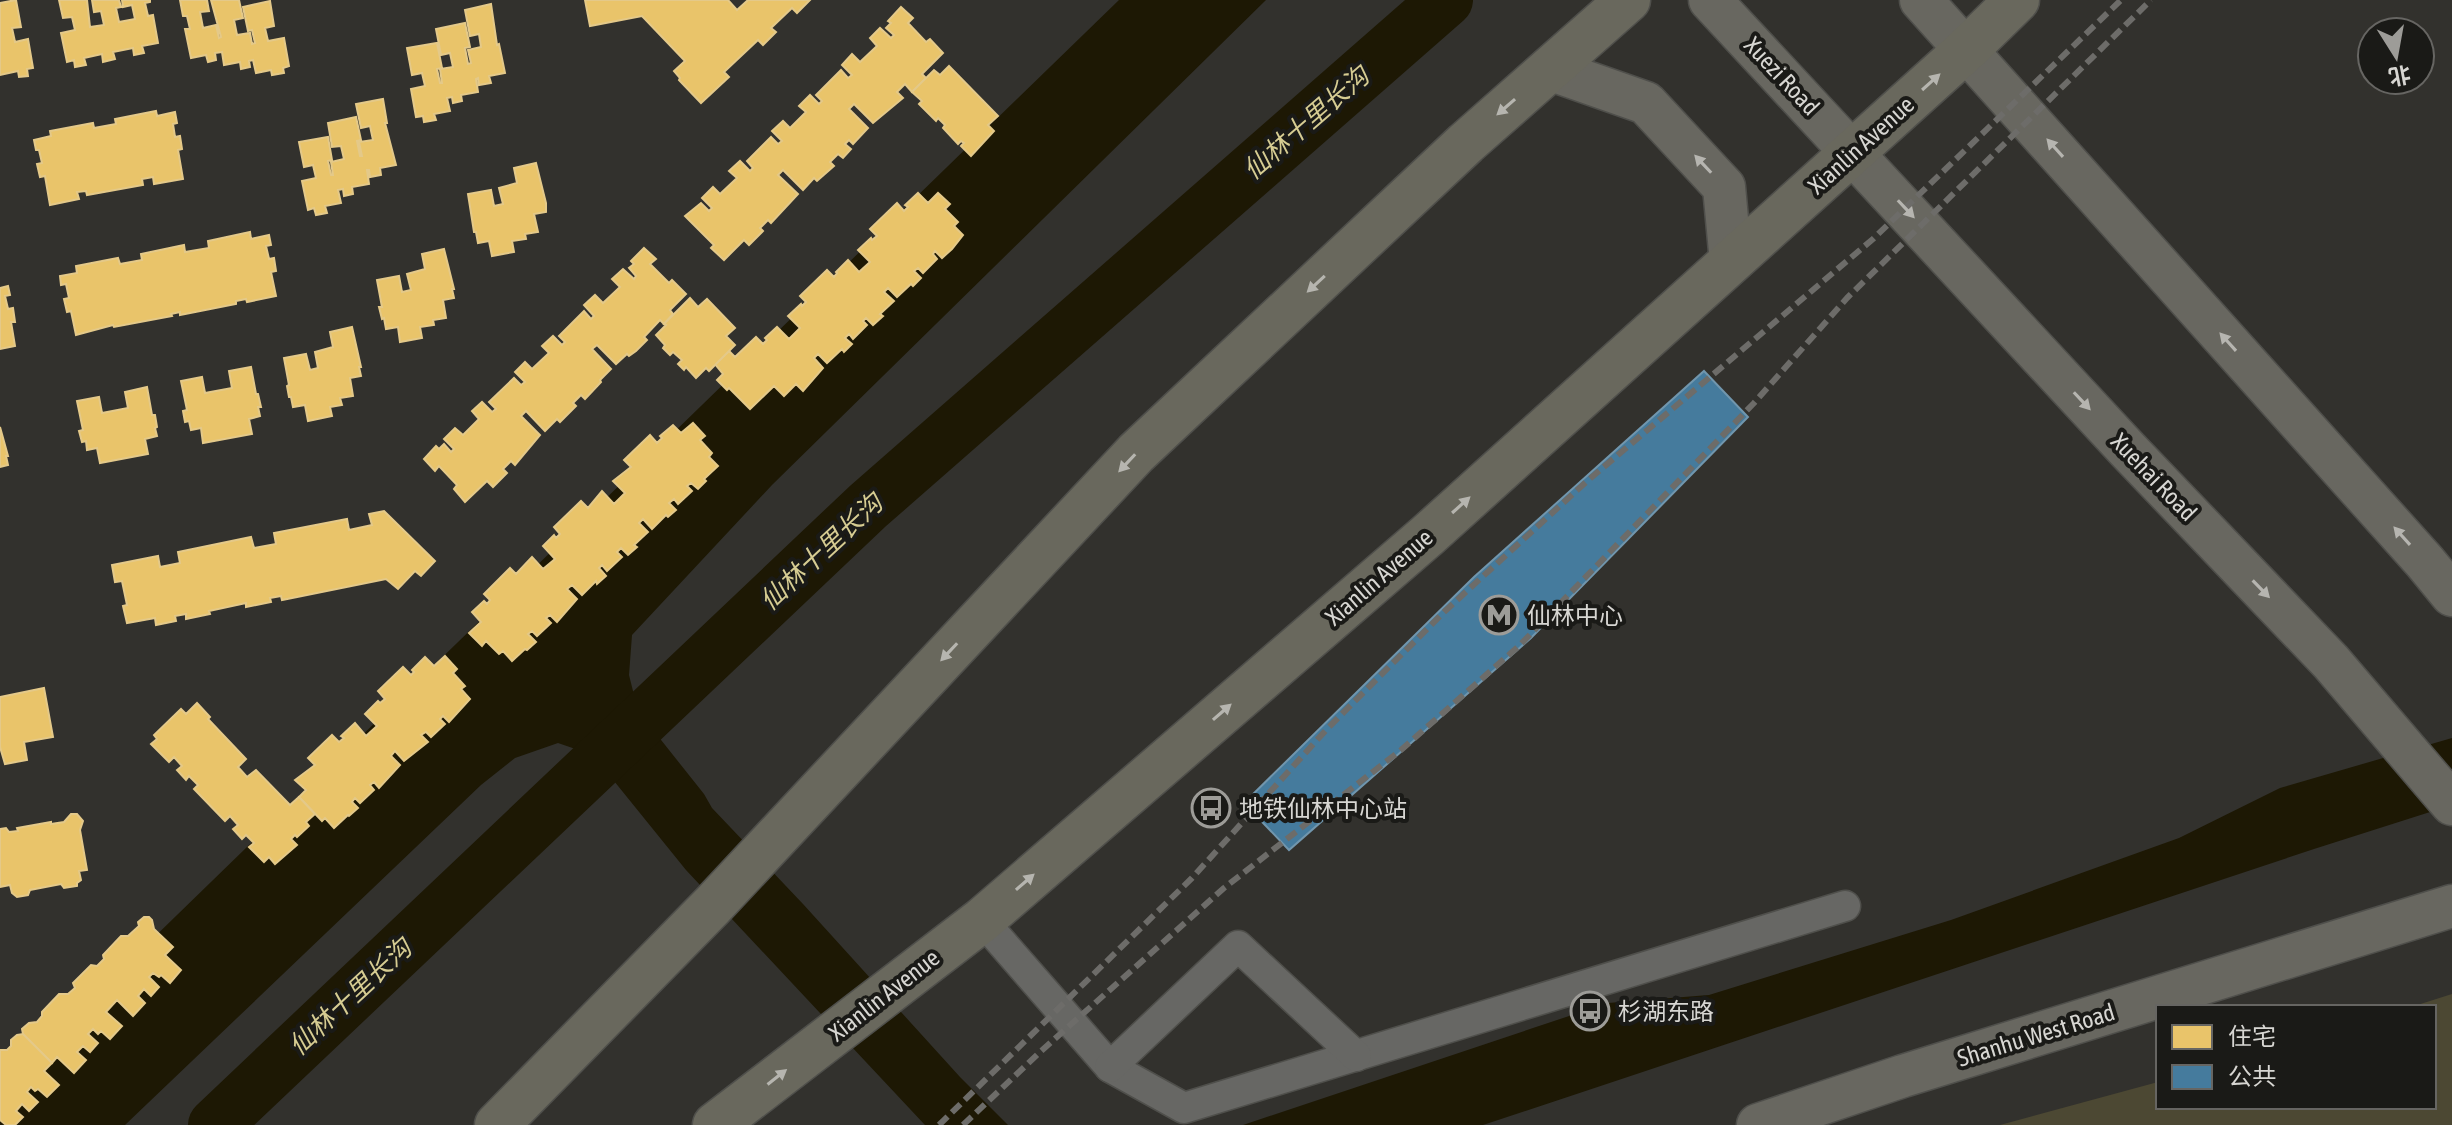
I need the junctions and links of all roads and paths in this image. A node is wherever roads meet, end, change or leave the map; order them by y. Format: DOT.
graph roads {
  1 [pos="1628,0"];
  2 [pos="1710,0"];
  3 [pos="1921,0"];
  4 [pos="2017,0"];
  5 [pos="1967,49"];
  6 [pos="1549,69"];
  7 [pos="1853,152"];
  8 [pos="1731,262"];
  9 [pos="2452,595"];
  10 [pos="2452,804"];
  11 [pos="1845,906"];
  12 [pos="2452,906"];
  13 [pos="982,920"];
  14 [pos="1356,1056"];
  15 [pos="1110,1067"];
  16 [pos="497,1125"];
  17 [pos="715,1125"];
  18 [pos="1758,1125"];
  1 -- 6 [label="main road"];
  2 -- 7 [label="main road, Xuezi Road"];
  3 -- 5 [label="main road"];
  4 -- 5 [label="main road, Xianlin Avenue"];
  7 -- 5 [label="main road, Xianlin Avenue, one-way"];
  9 -- 5 [label="main road, one-way"];
  8 -- 6 [label="main road, one-way"];
  6 -- 16 [label="main road, one-way"];
  7 -- 8 [label="main road, Xianlin Avenue"];
  7 -- 10 [label="main road, Xuehai Road, one-way"];
  13 -- 8 [label="main road, Xianlin Avenue, one-way"];
  11 -- 14 [label="street"];
  12 -- 18 [label="main road, Shanhu West Road"];
  13 -- 15 [label="street"];
  17 -- 13 [label="main road, Xianlin Avenue, one-way"];
  14 -- 15 [label="street"];
  14 -- 15 [label="street"];
}
